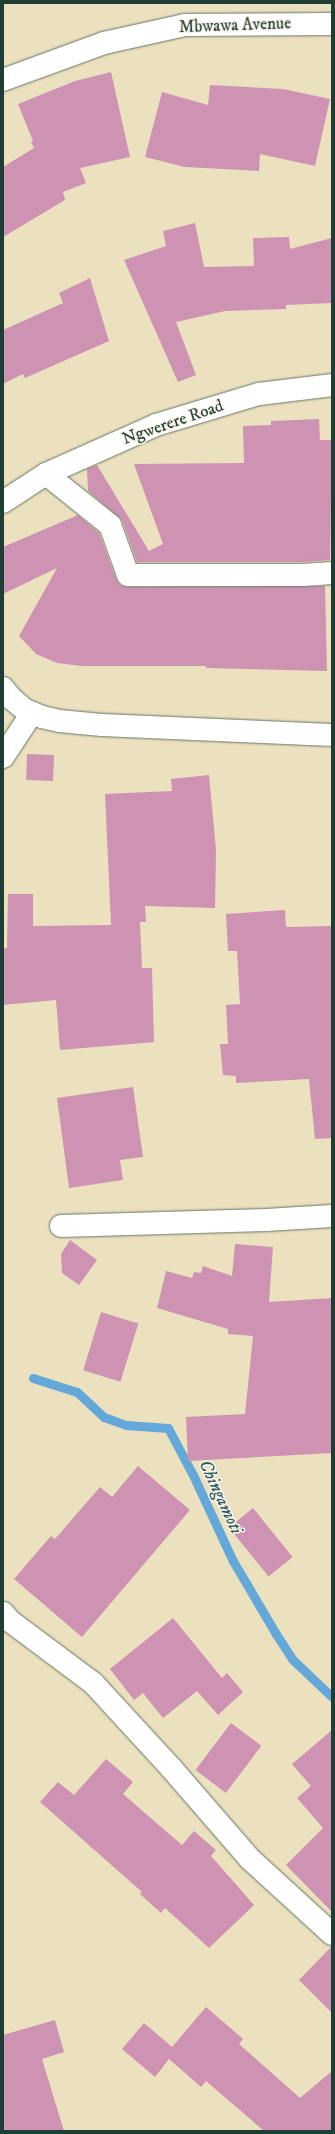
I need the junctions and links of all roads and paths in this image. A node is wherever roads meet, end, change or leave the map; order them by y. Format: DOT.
graph roads {
  1 [pos="332,24"];
  2 [pos="3,80"];
  3 [pos="332,385"];
  4 [pos="46,474"];
  5 [pos="3,502"];
  6 [pos="332,573"];
  7 [pos="3,688"];
  8 [pos="32,713"];
  9 [pos="332,735"];
  10 [pos="3,757"];
  11 [pos="332,1216"];
  12 [pos="61,1226"];
  13 [pos="3,1613"];
  14 [pos="332,1934"];
  1 -- 2 [label="street, Mbwawa Avenue"];
  3 -- 4 [label="street, Ngwerere Road"];
  4 -- 5 [label="street, Ngwerere Road"];
  4 -- 6 [label="street"];
  7 -- 8 [label="street"];
  8 -- 9 [label="street"];
  8 -- 10 [label="street"];
  11 -- 12 [label="street"];
  13 -- 14 [label="street"];
}
